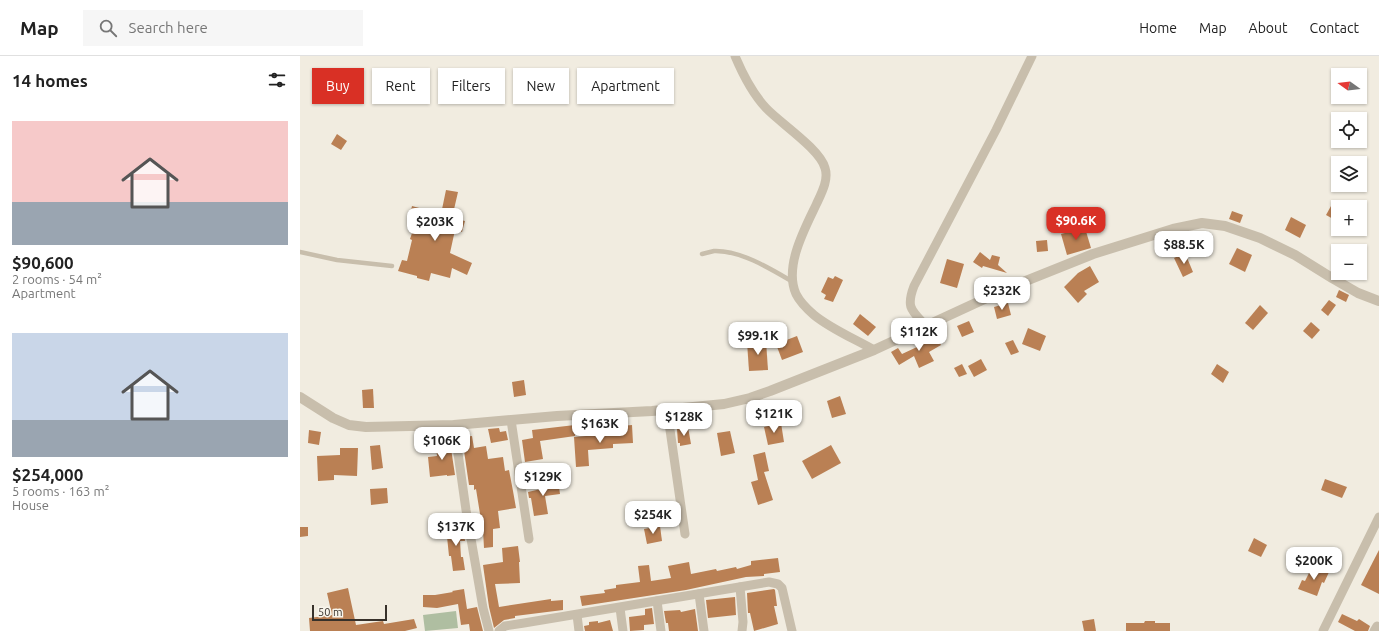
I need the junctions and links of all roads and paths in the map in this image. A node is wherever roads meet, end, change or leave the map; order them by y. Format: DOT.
graph roads {
  1 [pos="735,56"];
  2 [pos="1032,56"];
  3 [pos="300,252"];
  4 [pos="702,254"];
  5 [pos="392,266"];
  6 [pos="793,282"];
  7 [pos="1379,301"];
  8 [pos="925,326"];
  9 [pos="874,350"];
  10 [pos="300,397"];
  11 [pos="667,409"];
  12 [pos="511,420"];
  13 [pos="454,425"];
  14 [pos="1379,517"];
  15 [pos="685,534"];
  16 [pos="529,539"];
  17 [pos="740,587"];
  18 [pos="699,594"];
  19 [pos="657,601"];
  20 [pos="620,608"];
  21 [pos="577,615"];
  22 [pos="489,631"];
  23 [pos="500,631"];
  24 [pos="579,631"];
  25 [pos="623,631"];
  26 [pos="660,631"];
  27 [pos="704,631"];
  28 [pos="742,631"];
  29 [pos="792,631"];
  30 [pos="1322,631"];
  1 -- 6 [label="street"];
  2 -- 8 [label="street"];
  3 -- 5 [label="lane"];
  4 -- 6 [label="lane"];
  6 -- 9 [label="street"];
  7 -- 8 [label="street"];
  8 -- 9 [label="street"];
  9 -- 11 [label="street"];
  10 -- 13 [label="street"];
  11 -- 12 [label="street"];
  11 -- 15 [label="street"];
  12 -- 13 [label="street"];
  12 -- 16 [label="street"];
  13 -- 22 [label="street"];
  14 -- 30 [label="street"];
  17 -- 18 [label="street"];
  17 -- 28 [label="street"];
  17 -- 29 [label="street"];
  18 -- 19 [label="street"];
  18 -- 27 [label="street"];
  19 -- 20 [label="street"];
  19 -- 26 [label="street"];
  20 -- 21 [label="street"];
  20 -- 25 [label="street"];
  21 -- 23 [label="street"];
  21 -- 24 [label="street"];
}
